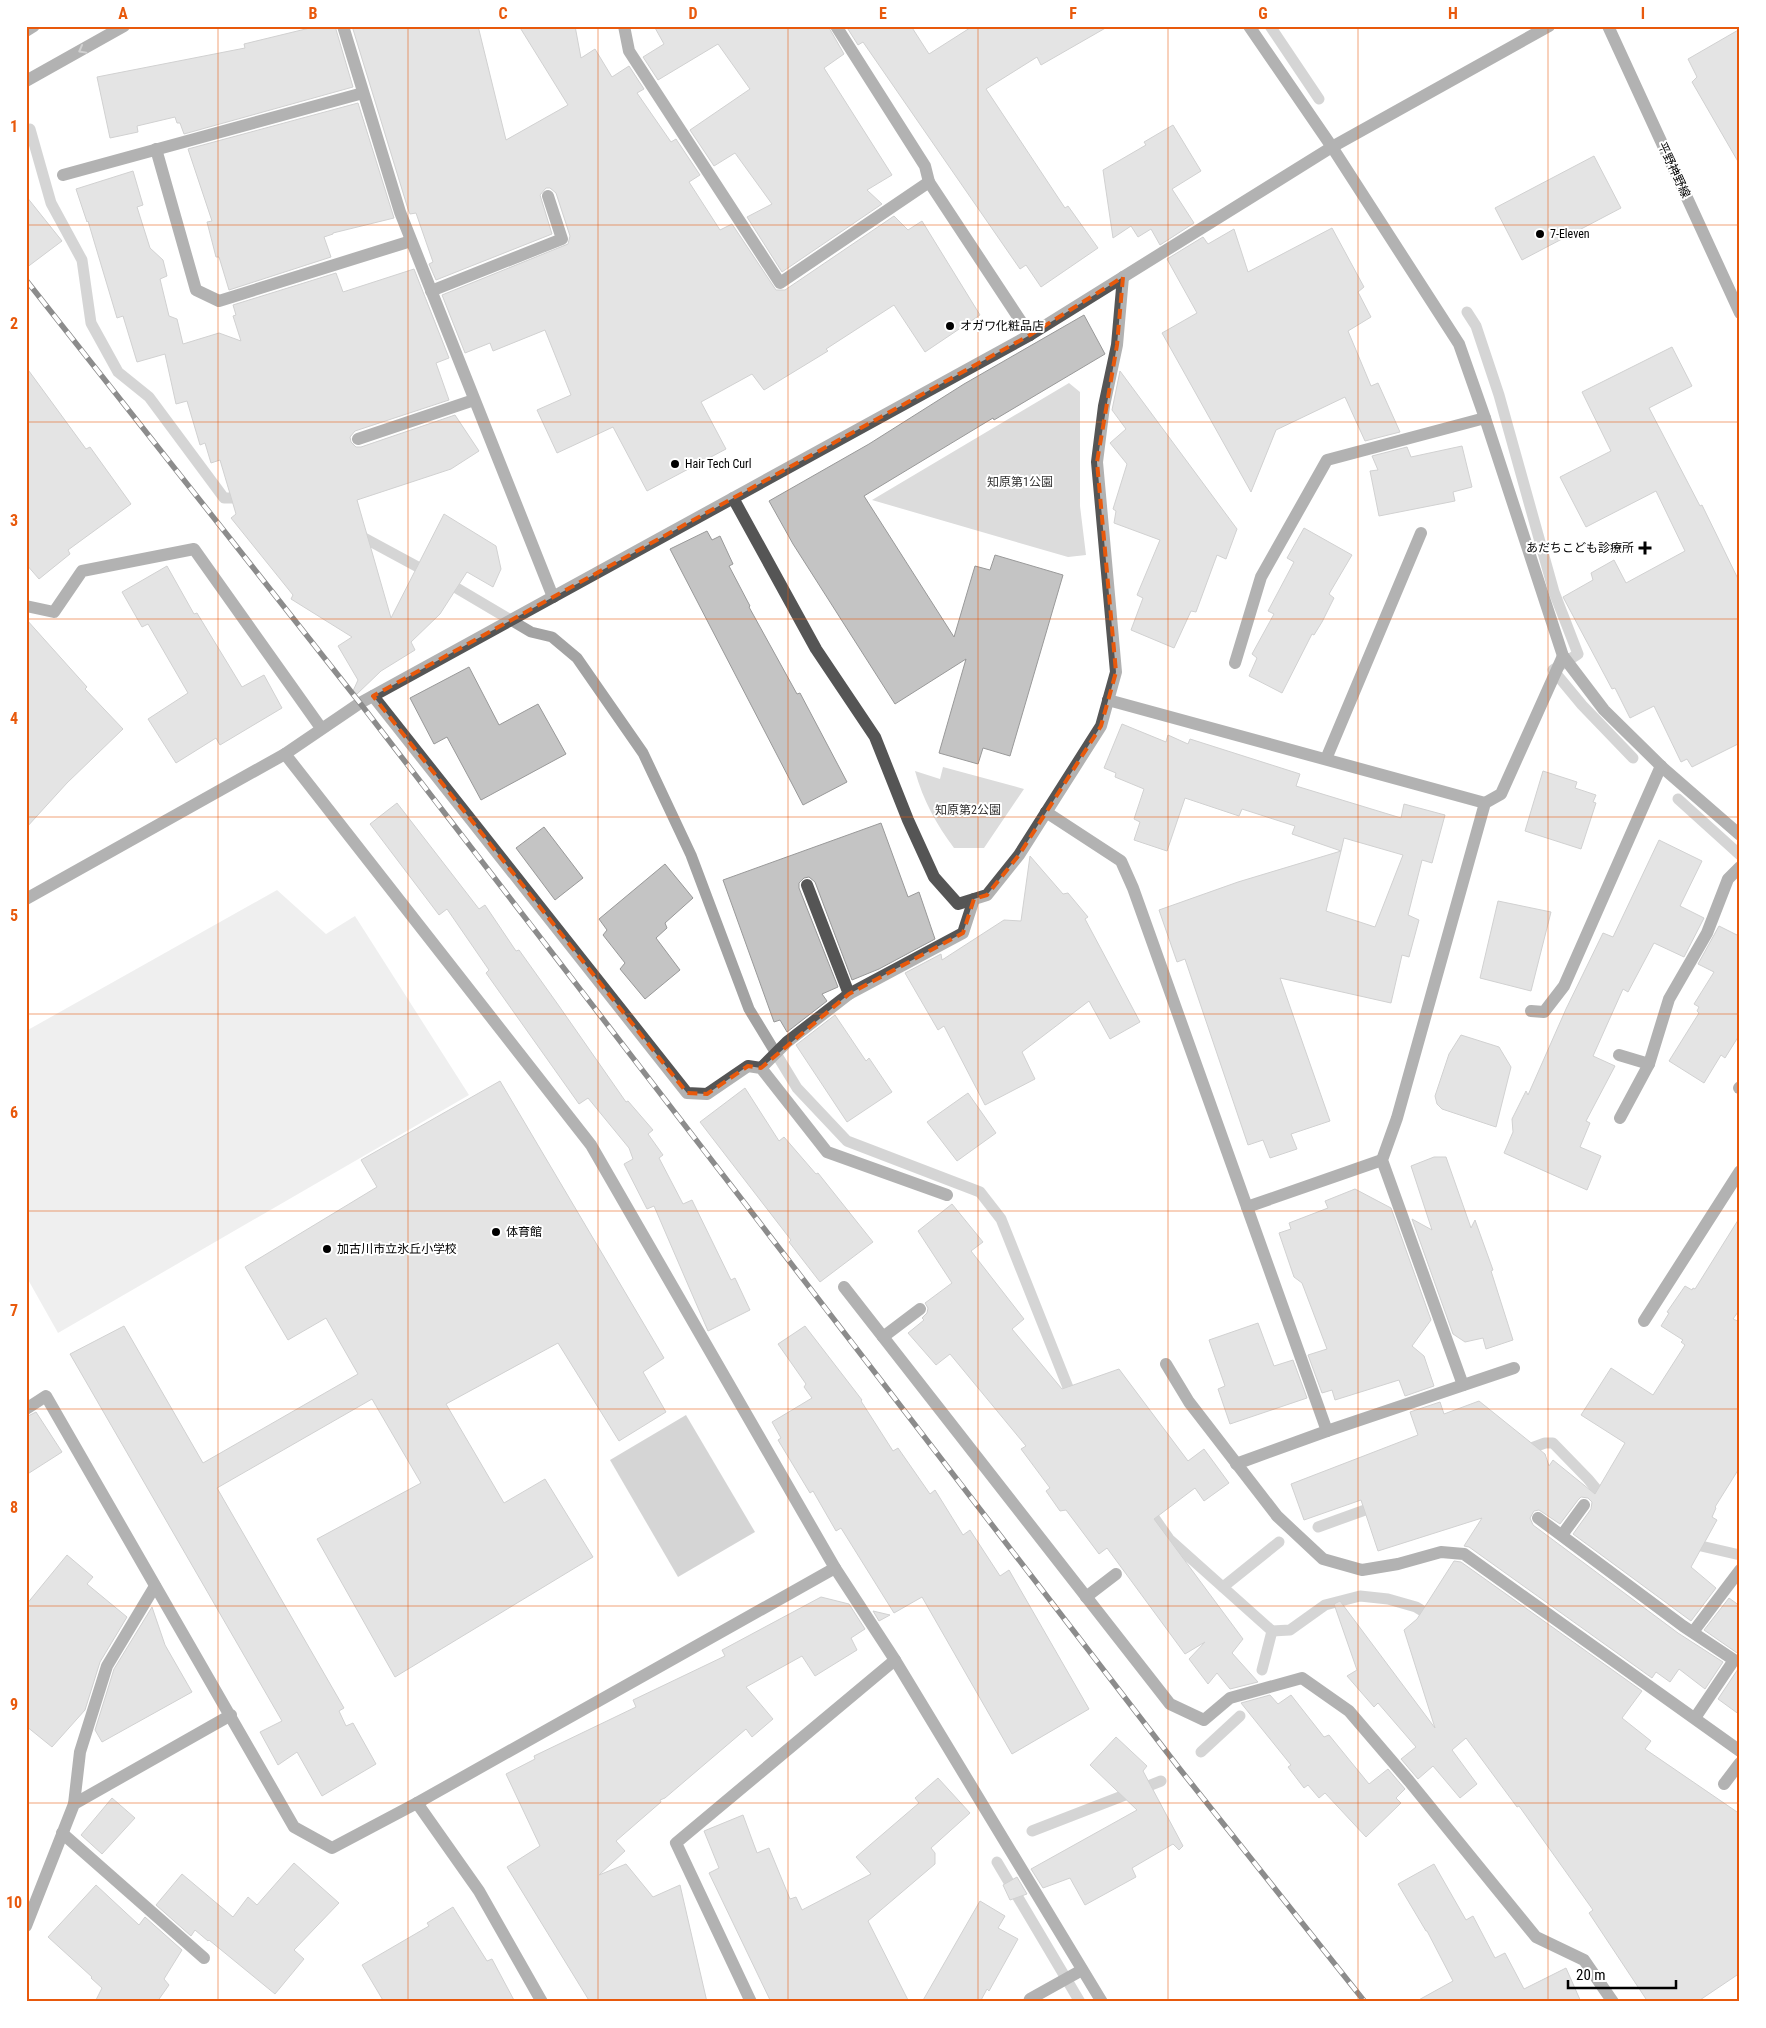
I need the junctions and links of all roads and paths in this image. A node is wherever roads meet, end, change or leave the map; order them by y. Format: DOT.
graph roads {
  1 [pos="34,26"];
  2 [pos="124,26"];
  3 [pos="343,26"];
  4 [pos="624,26"];
  5 [pos="836,26"];
  6 [pos="1249,26"];
  7 [pos="1549,26"];
  8 [pos="1608,26"];
  9 [pos="26,31"];
  10 [pos="26,81"];
  11 [pos="363,93"];
  12 [pos="1332,147"];
  13 [pos="156,149"];
  14 [pos="63,175"];
  15 [pos="929,182"];
  16 [pos="548,196"];
  17 [pos="411,241"];
  18 [pos="1123,277"];
  19 [pos="431,291"];
  20 [pos="1740,313"];
  21 [pos="1030,335"];
  22 [pos="474,400"];
  23 [pos="1485,418"];
  24 [pos="358,439"];
  25 [pos="733,498"];
  26 [pos="1421,533"];
  27 [pos="553,597"];
  28 [pos="26,606"];
  29 [pos="1563,656"];
  30 [pos="1235,663"];
  31 [pos="373,696"];
  32 [pos="1108,700"];
  33 [pos="322,728"];
  34 [pos="285,754"];
  35 [pos="1326,759"];
  36 [pos="1661,766"];
  37 [pos="1485,803"];
  38 [pos="1046,812"];
  39 [pos="1740,835"];
  40 [pos="1738,870"];
  41 [pos="807,885"];
  42 [pos="26,899"];
  43 [pos="974,899"];
  44 [pos="849,994"];
  45 [pos="1531,1011"];
  46 [pos="1619,1055"];
  47 [pos="1649,1064"];
  48 [pos="761,1068"];
  49 [pos="1620,1118"];
  50 [pos="1382,1160"];
  51 [pos="1740,1171"];
  52 [pos="947,1195"];
  53 [pos="1247,1207"];
  54 [pos="844,1287"];
  55 [pos="920,1309"];
  56 [pos="1644,1321"];
  57 [pos="883,1337"];
  58 [pos="1166,1364"];
  59 [pos="1514,1368"];
  60 [pos="1463,1385"];
  61 [pos="26,1409"];
  62 [pos="1327,1431"];
  63 [pos="1236,1464"];
  64 [pos="1584,1505"];
  65 [pos="1538,1518"];
  66 [pos="1562,1536"];
  67 [pos="835,1568"];
  68 [pos="1740,1570"];
  69 [pos="1116,1574"];
  70 [pos="155,1586"];
  71 [pos="1086,1597"];
  72 [pos="1693,1632"];
  73 [pos="895,1660"];
  74 [pos="230,1715"];
  75 [pos="1695,1718"];
  76 [pos="1740,1751"];
  77 [pos="1740,1763"];
  78 [pos="1724,1784"];
  79 [pos="417,1803"];
  80 [pos="74,1804"];
  81 [pos="62,1833"];
  82 [pos="26,1926"];
  83 [pos="204,1958"];
  84 [pos="1081,1971"];
  85 [pos="542,2002"];
  86 [pos="751,2002"];
  87 [pos="1029,2002"];
  88 [pos="1102,2002"];
  89 [pos="1612,2002"];
  1 -- 9 [label="street"];
  2 -- 10 [label="street, one-way"];
  3 -- 11 [label="street"];
  4 -- 15 [label="street"];
  5 -- 15 [label="street"];
  6 -- 12 [label="street"];
  7 -- 12 [label="street"];
  8 -- 20 [label="street, 平野神野線"];
  11 -- 13 [label="street"];
  11 -- 17 [label="street"];
  12 -- 18 [label="street"];
  12 -- 23 [label="street"];
  13 -- 14 [label="street"];
  13 -- 17 [label="street"];
  15 -- 21 [label="street"];
  16 -- 19 [label="street"];
  17 -- 19 [label="street"];
  18 -- 21 [label="street"];
  18 -- 32 [label="street"];
  19 -- 22 [label="street"];
  21 -- 25 [label="street"];
  22 -- 24 [label="street"];
  22 -- 27 [label="street"];
  23 -- 29 [label="street"];
  23 -- 30 [label="street"];
  25 -- 27 [label="street"];
  25 -- 43 [label="street"];
  26 -- 35 [label="street"];
  27 -- 31 [label="street"];
  28 -- 33 [label="street"];
  29 -- 36 [label="street"];
  29 -- 37 [label="street"];
  31 -- 33 [label="street"];
  31 -- 48 [label="street"];
  32 -- 35 [label="street"];
  32 -- 38 [label="street"];
  33 -- 34 [label="street"];
  34 -- 42 [label="street"];
  34 -- 67 [label="street"];
  35 -- 37 [label="street"];
  36 -- 39 [label="street"];
  36 -- 45 [label="street"];
  37 -- 50 [label="street"];
  38 -- 43 [label="street"];
  38 -- 53 [label="street"];
  40 -- 47 [label="street"];
  41 -- 44 [label="street"];
  43 -- 44 [label="street"];
  44 -- 48 [label="street"];
  46 -- 47 [label="street"];
  47 -- 49 [label="street"];
  48 -- 52 [label="street"];
  50 -- 53 [label="street"];
  50 -- 60 [label="street"];
  51 -- 56 [label="street"];
  53 -- 62 [label="street"];
  54 -- 57 [label="street"];
  55 -- 57 [label="street"];
  57 -- 71 [label="street"];
  58 -- 63 [label="street"];
  59 -- 60 [label="street"];
  60 -- 62 [label="street"];
  61 -- 70 [label="street"];
  62 -- 63 [label="street"];
  63 -- 75 [label="street"];
  64 -- 66 [label="street"];
  65 -- 66 [label="street"];
  66 -- 72 [label="street"];
  67 -- 73 [label="street"];
  67 -- 79 [label="street"];
  68 -- 72 [label="street"];
  69 -- 71 [label="street"];
  70 -- 74 [label="street"];
  70 -- 80 [label="street"];
  71 -- 89 [label="street"];
  72 -- 75 [label="street"];
  73 -- 84 [label="street"];
  73 -- 86 [label="street"];
  74 -- 79 [label="street"];
  74 -- 80 [label="street"];
  75 -- 76 [label="street"];
  77 -- 78 [label="street"];
  79 -- 85 [label="street"];
  80 -- 81 [label="street"];
  81 -- 82 [label="street"];
  81 -- 83 [label="street"];
  84 -- 87 [label="street"];
  84 -- 88 [label="street"];
}
